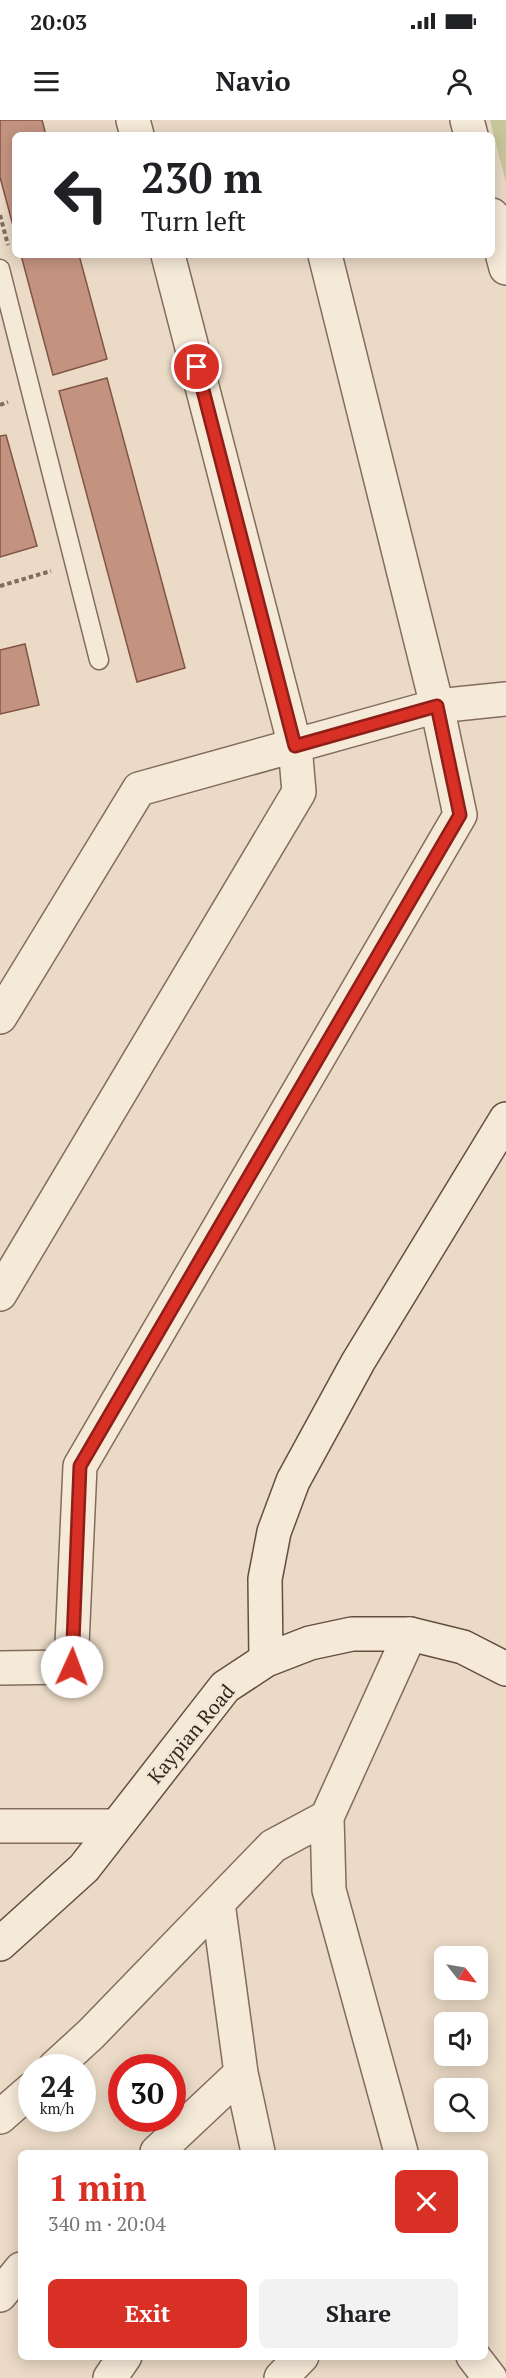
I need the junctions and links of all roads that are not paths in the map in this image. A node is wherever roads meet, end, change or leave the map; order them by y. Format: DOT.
graph roads {
  1 [pos="495,226"];
  2 [pos="169,258"];
  3 [pos="327,258"];
  4 [pos="506,268"];
  5 [pos="0,269"];
  6 [pos="99,660"];
  7 [pos="506,699"];
  8 [pos="437,706"];
  9 [pos="295,746"];
  10 [pos="0,1017"];
  11 [pos="506,1119"];
  12 [pos="0,1294"];
  13 [pos="410,1634"];
  14 [pos="266,1660"];
  15 [pos="0,1668"];
  16 [pos="506,1669"];
  17 [pos="327,1817"];
  18 [pos="0,1826"];
  19 [pos="115,1826"];
  20 [pos="218,1903"];
  21 [pos="0,1944"];
  22 [pos="69,2054"];
  23 [pos="241,2073"];
  24 [pos="18,2101"];
  25 [pos="0,2117"];
  26 [pos="160,2150"];
  27 [pos="258,2150"];
  28 [pos="400,2150"];
  29 [pos="18,2273"];
  30 [pos="0,2295"];
  31 [pos="122,2360"];
  32 [pos="298,2360"];
  33 [pos="310,2360"];
  34 [pos="476,2360"];
  35 [pos="110,2378"];
  36 [pos="281,2378"];
  37 [pos="318,2378"];
  38 [pos="490,2378"];
  1 -- 4 [label="street"];
  2 -- 9 [label="street"];
  3 -- 8 [label="street"];
  5 -- 6 [label="lane"];
  7 -- 8 [label="street"];
  8 -- 9 [label="street"];
  8 -- 15 [label="street"];
  9 -- 10 [label="street"];
  9 -- 12 [label="street"];
  11 -- 14 [label="street"];
  13 -- 14 [label="street, Kaypian Road"];
  13 -- 16 [label="street, Kaypian Road"];
  13 -- 17 [label="street"];
  14 -- 19 [label="street, Kaypian Road"];
  17 -- 20 [label="street"];
  17 -- 28 [label="street"];
  18 -- 19 [label="street"];
  19 -- 21 [label="street, Kaypian Road"];
  20 -- 22 [label="street"];
  20 -- 23 [label="street"];
  23 -- 26 [label="street"];
  23 -- 27 [label="street"];
  24 -- 25 [label="street"];
  29 -- 30 [label="street"];
  31 -- 35 [label="street"];
  32 -- 36 [label="street"];
  33 -- 37 [label="street"];
  34 -- 38 [label="street"];
}
